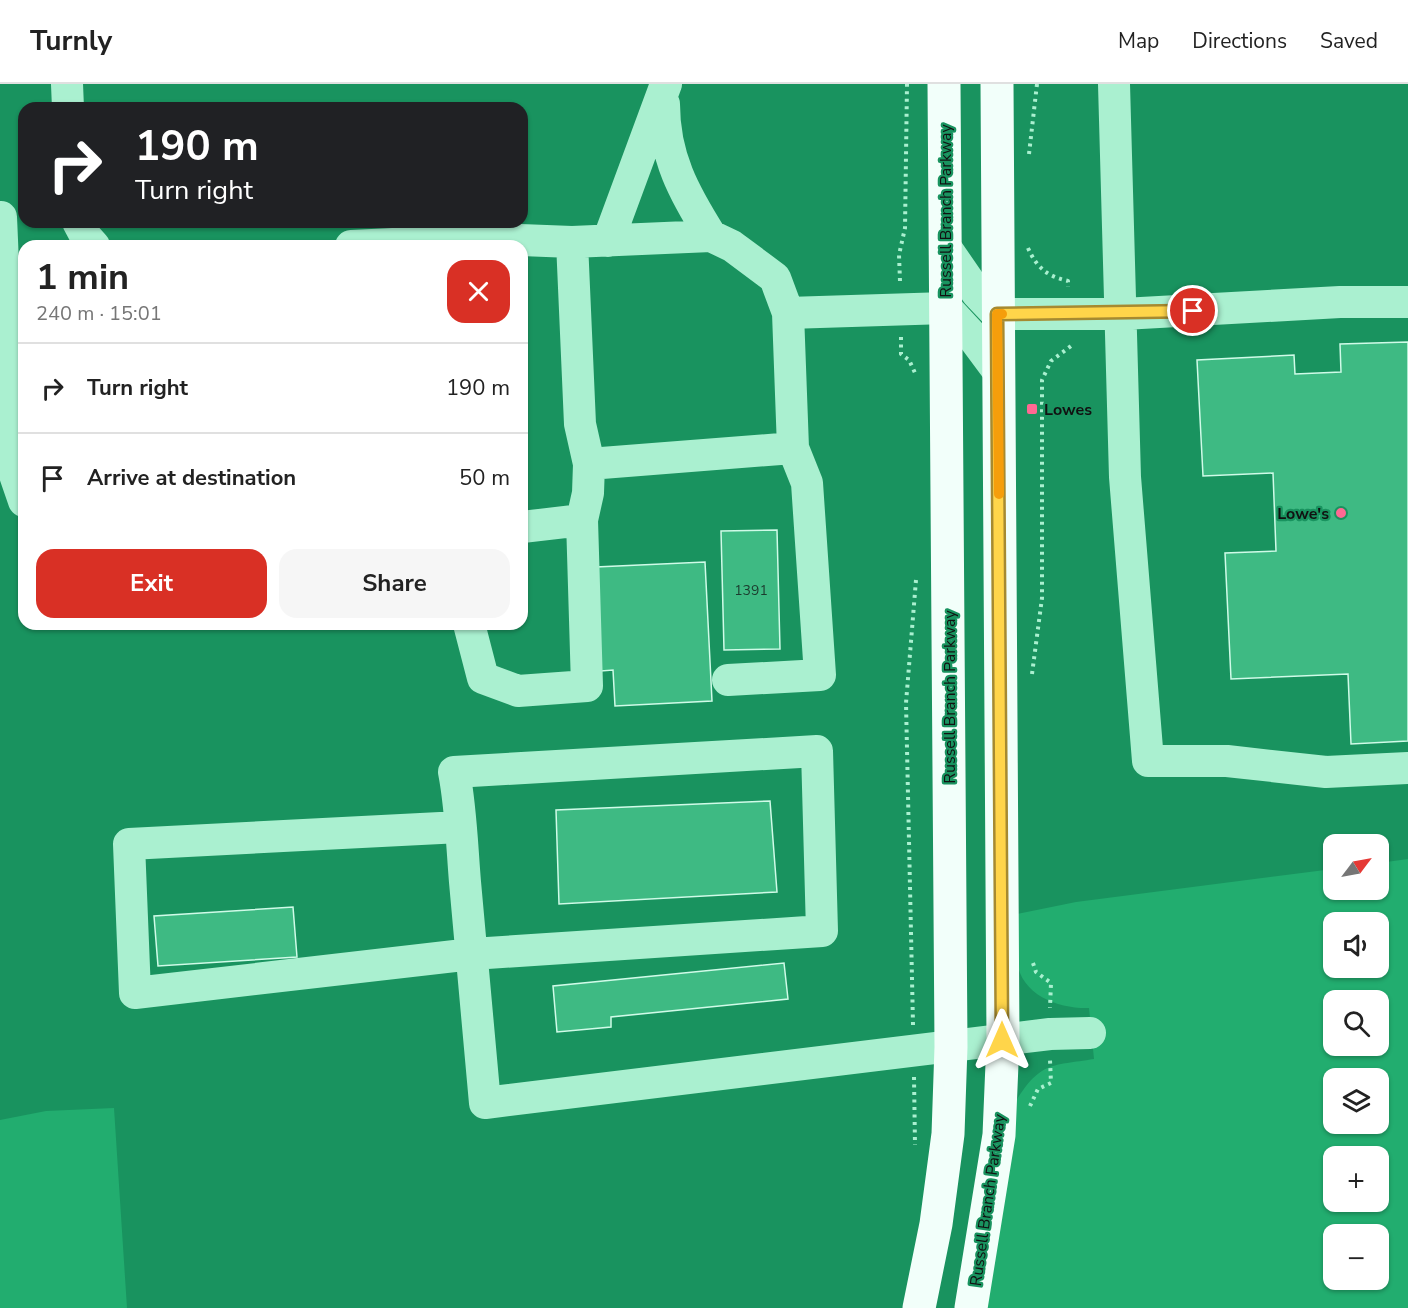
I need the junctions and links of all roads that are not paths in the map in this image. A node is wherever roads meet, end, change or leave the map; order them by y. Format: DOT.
graph roads {
  1 [pos="67,84"];
  2 [pos="944,84"];
  3 [pos="996,84"];
  4 [pos="1114,84"];
  5 [pos="665,89"];
  6 [pos="68,102"];
  7 [pos="8,217"];
  8 [pos="711,236"];
  9 [pos="476,240"];
  10 [pos="522,240"];
  11 [pos="528,240"];
  12 [pos="608,241"];
  13 [pos="572,242"];
  14 [pos="946,248"];
  15 [pos="1408,302"];
  16 [pos="946,308"];
  17 [pos="788,313"];
  18 [pos="997,314"];
  19 [pos="1123,314"];
  20 [pos="998,371"];
  21 [pos="793,448"];
  22 [pos="589,464"];
  23 [pos="18,484"];
  24 [pos="582,520"];
  25 [pos="528,526"];
  26 [pos="471,630"];
  27 [pos="728,680"];
  28 [pos="1408,768"];
  29 [pos="460,827"];
  30 [pos="472,954"];
  31 [pos="1090,1033"];
  32 [pos="1002,1040"];
  33 [pos="951,1047"];
  34 [pos="919,1308"];
  35 [pos="971,1308"];
  1 -- 6 [label="street"];
  2 -- 14 [label="main road, Russell Branch Parkway"];
  3 -- 18 [label="main road, Russell Branch Parkway"];
  4 -- 19 [label="street"];
  5 -- 8 [label="street"];
  5 -- 12 [label="street"];
  7 -- 23 [label="street"];
  8 -- 12 [label="street"];
  8 -- 17 [label="street"];
  9 -- 10 [label="street"];
  11 -- 13 [label="street"];
  12 -- 13 [label="street"];
  13 -- 22 [label="street"];
  14 -- 16 [label="main road, Russell Branch Parkway"];
  14 -- 18 [label="street"];
  15 -- 19 [label="street"];
  16 -- 17 [label="street"];
  16 -- 20 [label="street"];
  16 -- 33 [label="main road, Russell Branch Parkway"];
  17 -- 21 [label="street"];
  18 -- 19 [label="street"];
  18 -- 20 [label="main road, Russell Branch Parkway"];
  19 -- 28 [label="street"];
  20 -- 32 [label="main road, Russell Branch Parkway"];
  21 -- 22 [label="street"];
  21 -- 27 [label="street"];
  22 -- 24 [label="street"];
  24 -- 25 [label="street"];
  24 -- 26 [label="street"];
  29 -- 30 [label="street"];
  29 -- 30 [label="street"];
  29 -- 30 [label="street"];
  30 -- 33 [label="street"];
  31 -- 32 [label="street"];
  32 -- 33 [label="street"];
  32 -- 35 [label="main road, Russell Branch Parkway"];
  33 -- 34 [label="main road, Russell Branch Parkway"];
}
